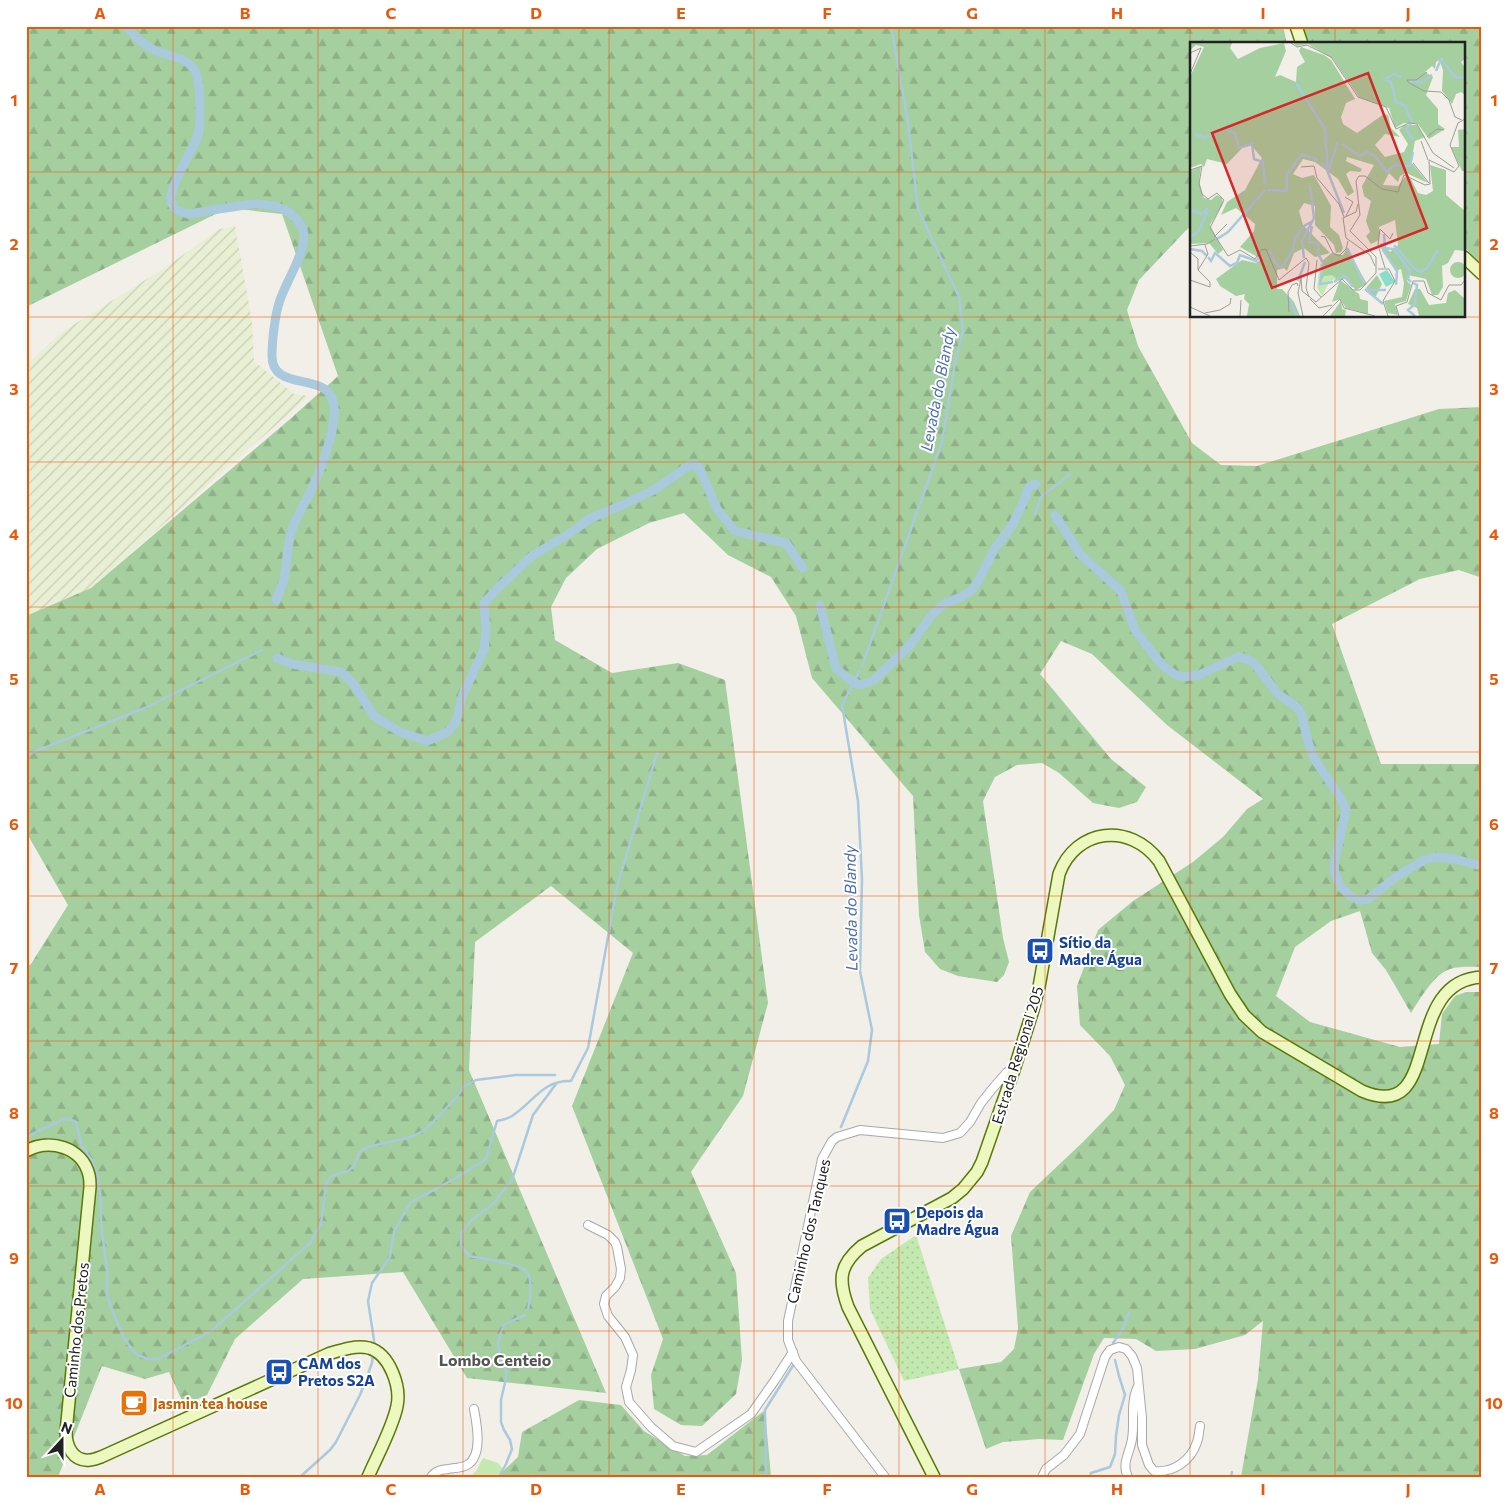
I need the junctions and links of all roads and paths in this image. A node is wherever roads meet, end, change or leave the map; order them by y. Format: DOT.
graph roads {
  1 [pos="1296,26"];
  2 [pos="1301,42"];
  3 [pos="1466,260"];
  4 [pos="1482,274"];
  5 [pos="1482,977"];
  6 [pos="1014,1070"];
  7 [pos="26,1151"];
  8 [pos="588,1225"];
  9 [pos="792,1352"];
  10 [pos="1138,1384"];
  11 [pos="474,1409"];
  12 [pos="1200,1426"];
  13 [pos="368,1477"];
  14 [pos="431,1477"];
  15 [pos="886,1477"];
  16 [pos="934,1477"];
  17 [pos="1042,1477"];
  18 [pos="1128,1477"];
  1 -- 2 [label="main road"];
  3 -- 4 [label="main road"];
  5 -- 6 [label="main road, Estrada Regional 205"];
  6 -- 9 [label="street, Caminho dos Tanques"];
  6 -- 16 [label="main road, Estrada Regional 205"];
  7 -- 13 [label="main road, Caminho dos Pretos"];
  8 -- 9 [label="street"];
  9 -- 15 [label="street, Caminho dos Tanques"];
  10 -- 12 [label="street"];
  10 -- 17 [label="street"];
  10 -- 18 [label="street"];
  11 -- 14 [label="street"];
}
